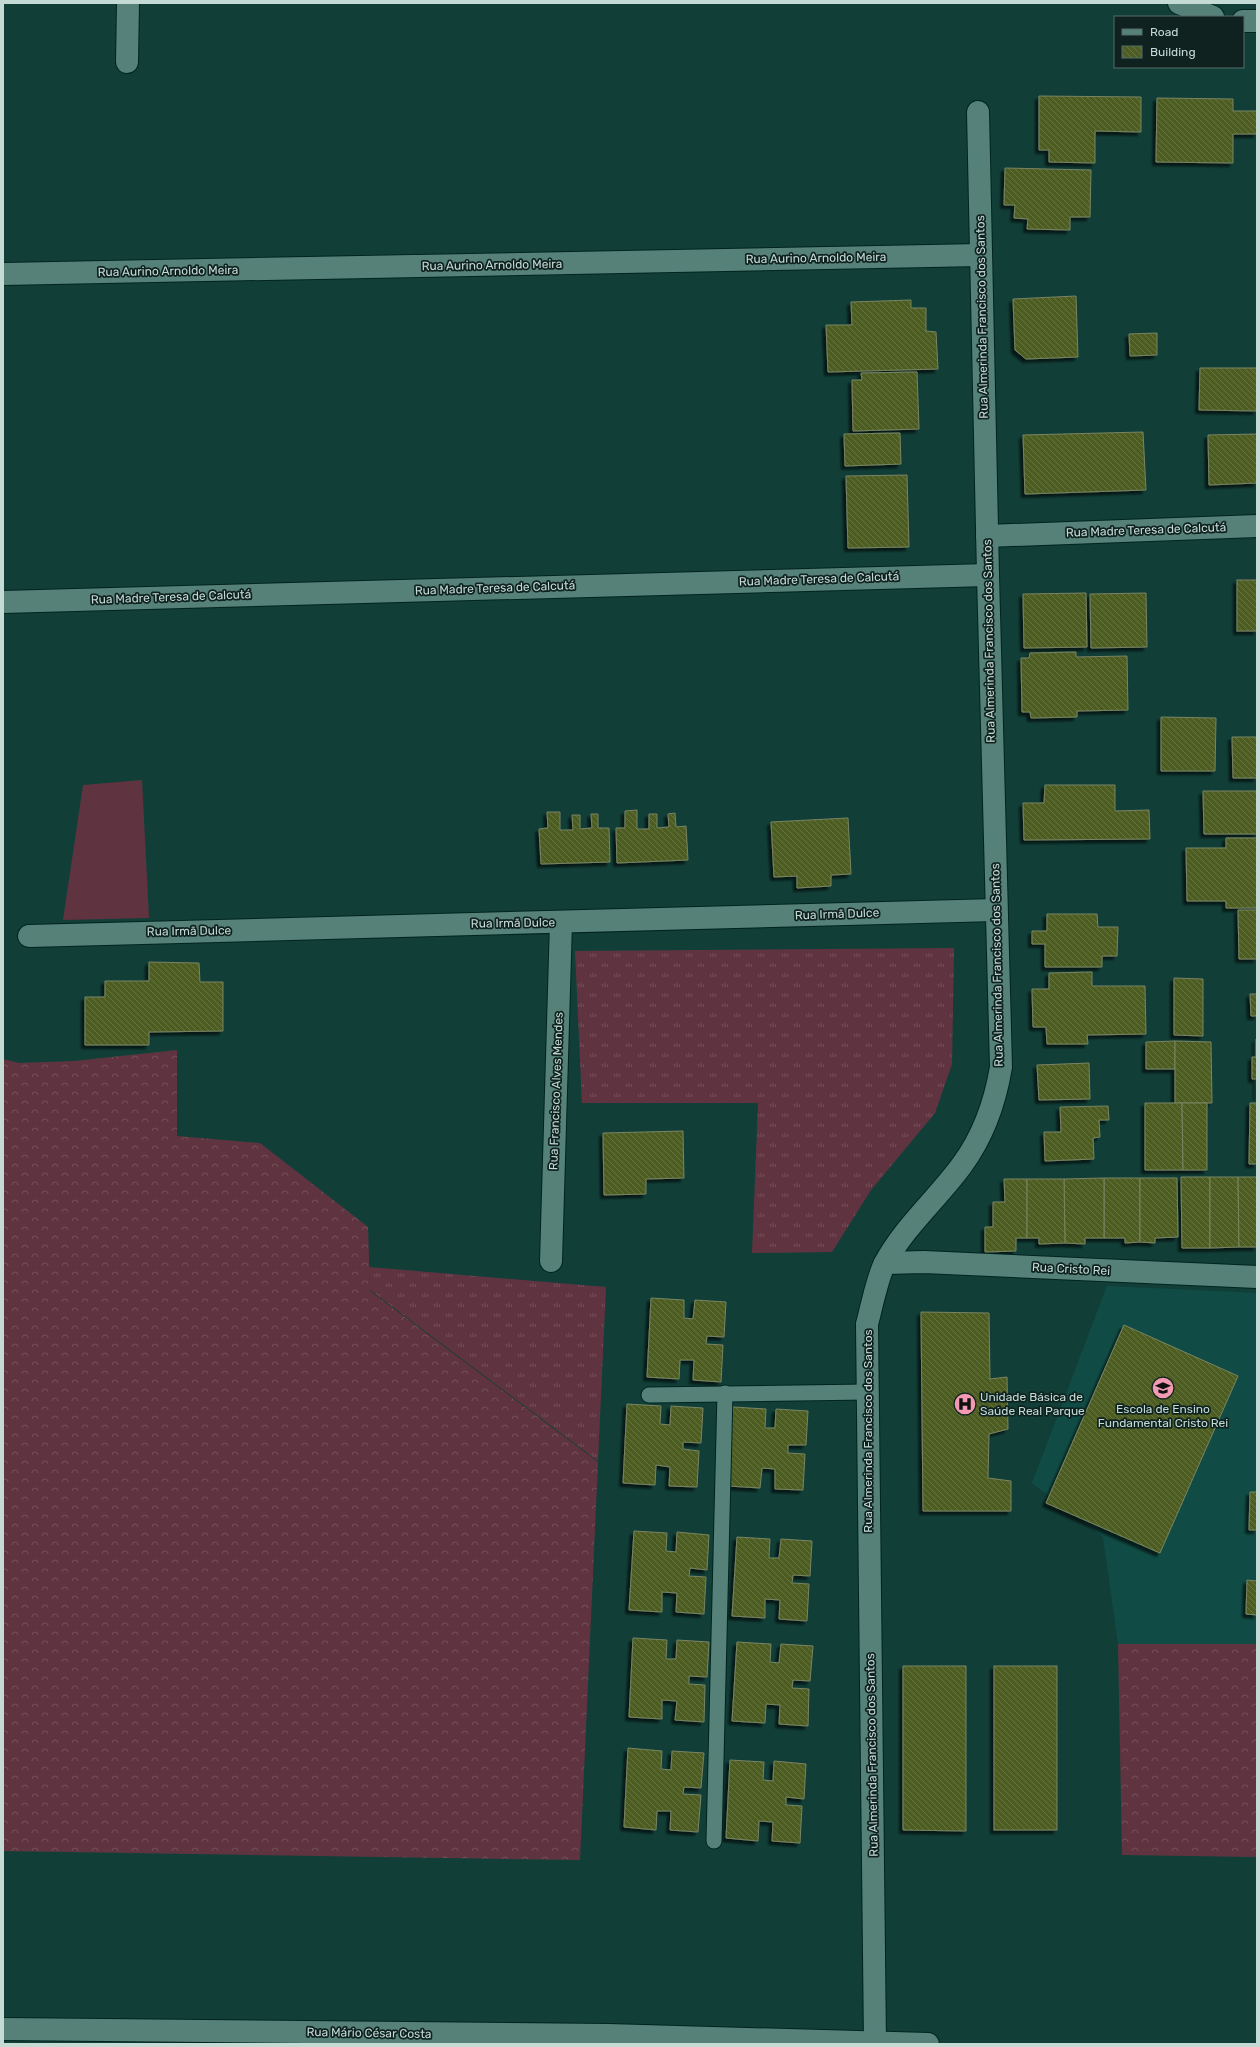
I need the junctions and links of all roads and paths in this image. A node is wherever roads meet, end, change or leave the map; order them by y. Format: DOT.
graph roads {
  1 [pos="128,3"];
  2 [pos="1179,3"];
  3 [pos="1211,16"];
  4 [pos="1244,21"];
  5 [pos="1257,21"];
  6 [pos="127,62"];
  7 [pos="978,112"];
  8 [pos="981,255"];
  9 [pos="3,274"];
  10 [pos="1257,526"];
  11 [pos="987,536"];
  12 [pos="988,575"];
  13 [pos="3,602"];
  14 [pos="996,910"];
  15 [pos="561,922"];
  16 [pos="29,936"];
  17 [pos="551,1261"];
  18 [pos="885,1263"];
  19 [pos="1257,1278"];
  20 [pos="867,1392"];
  21 [pos="725,1393"];
  22 [pos="649,1395"];
  23 [pos="714,1841"];
  24 [pos="3,2029"];
  25 [pos="875,2044"];
  26 [pos="928,2044"];
  1 -- 6 [label="street"];
  2 -- 3 [label="street"];
  4 -- 5 [label="street"];
  7 -- 8 [label="street, Rua Almerinda Francisco dos Santos"];
  8 -- 9 [label="street, Rua Aurino Arnoldo Meira"];
  8 -- 11 [label="street, Rua Almerinda Francisco dos Santos"];
  10 -- 11 [label="street, Rua Madre Teresa de Calcutá"];
  11 -- 12 [label="street, Rua Almerinda Francisco dos Santos"];
  12 -- 13 [label="street, Rua Madre Teresa de Calcutá"];
  12 -- 14 [label="street, Rua Almerinda Francisco dos Santos"];
  14 -- 15 [label="street, Rua Irmã Dulce"];
  14 -- 18 [label="street, Rua Almerinda Francisco dos Santos"];
  15 -- 16 [label="street, Rua Irmã Dulce"];
  15 -- 17 [label="street, Rua Francisco Alves Mendes"];
  18 -- 19 [label="street, Rua Cristo Rei"];
  18 -- 20 [label="street, Rua Almerinda Francisco dos Santos"];
  20 -- 21 [label="lane"];
  20 -- 25 [label="street, Rua Almerinda Francisco dos Santos"];
  21 -- 22 [label="lane"];
  21 -- 23 [label="lane"];
  24 -- 25 [label="street, Rua Mário César Costa"];
  25 -- 26 [label="street, Rua Mário César Costa"];
}
